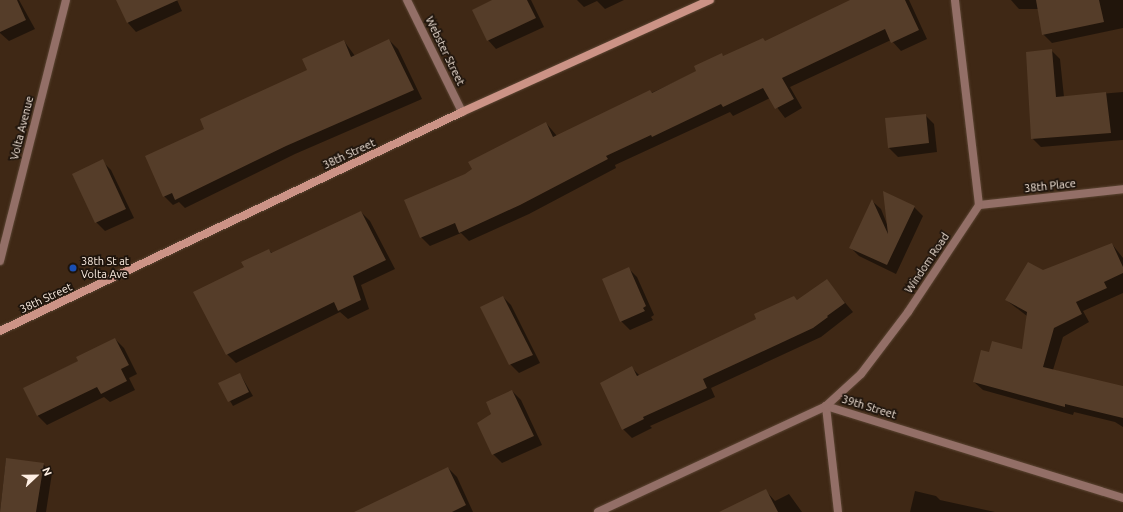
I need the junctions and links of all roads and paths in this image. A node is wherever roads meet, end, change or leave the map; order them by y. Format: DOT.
graph roads {
  1 [pos="66,0"];
  2 [pos="407,0"];
  3 [pos="710,0"];
  4 [pos="955,0"];
  5 [pos="462,112"];
  6 [pos="1123,189"];
  7 [pos="979,205"];
  8 [pos="0,261"];
  9 [pos="0,331"];
  10 [pos="826,406"];
  11 [pos="1123,498"];
  12 [pos="598,512"];
  13 [pos="838,512"];
  1 -- 8 [label="street, Volta Avenue"];
  2 -- 5 [label="street, Webster Street"];
  3 -- 5 [label="main road, 38th Street"];
  4 -- 7 [label="street"];
  5 -- 9 [label="main road, 38th Street"];
  6 -- 7 [label="street, 38th Place"];
  7 -- 10 [label="street, Windom Road"];
  10 -- 11 [label="street, 39th Street"];
  10 -- 12 [label="street, 39th Street"];
  10 -- 13 [label="street"];
}
